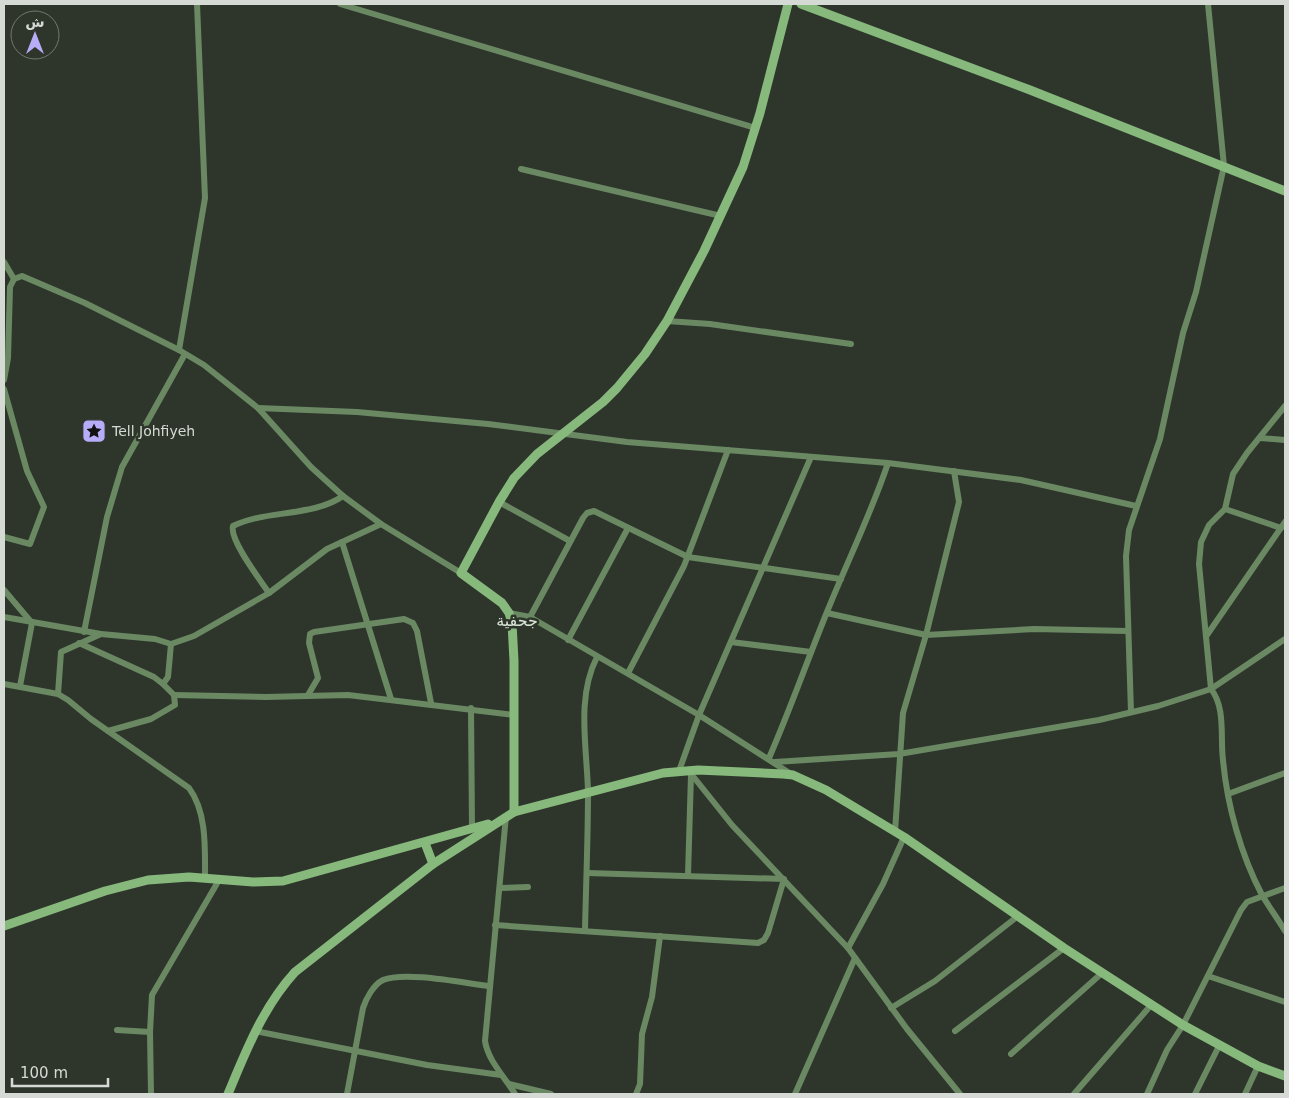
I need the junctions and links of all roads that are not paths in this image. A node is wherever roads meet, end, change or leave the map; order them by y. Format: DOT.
graph roads {
  1 [pos="197,4"];
  2 [pos="340,4"];
  3 [pos="788,4"];
  4 [pos="801,4"];
  5 [pos="1208,4"];
  6 [pos="756,128"];
  7 [pos="1224,166"];
  8 [pos="521,169"];
  9 [pos="1285,191"];
  10 [pos="721,216"];
  11 [pos="4,262"];
  12 [pos="14,279"];
  13 [pos="667,321"];
  14 [pos="852,344"];
  15 [pos="182,352"];
  16 [pos="4,380"];
  17 [pos="4,389"];
  18 [pos="1285,406"];
  19 [pos="258,408"];
  20 [pos="561,435"];
  21 [pos="1260,438"];
  22 [pos="1285,440"];
  23 [pos="728,450"];
  24 [pos="811,457"];
  25 [pos="888,463"];
  26 [pos="954,471"];
  27 [pos="343,496"];
  28 [pos="499,502"];
  29 [pos="1136,506"];
  30 [pos="1225,509"];
  31 [pos="1285,522"];
  32 [pos="381,524"];
  33 [pos="628,528"];
  34 [pos="1280,528"];
  35 [pos="4,537"];
  36 [pos="570,541"];
  37 [pos="342,542"];
  38 [pos="688,557"];
  39 [pos="763,568"];
  40 [pos="461,573"];
  41 [pos="841,579"];
  42 [pos="4,590"];
  43 [pos="269,594"];
  44 [pos="509,612"];
  45 [pos="827,613"];
  46 [pos="4,617"];
  47 [pos="530,617"];
  48 [pos="32,623"];
  49 [pos="368,624"];
  50 [pos="1128,631"];
  51 [pos="84,632"];
  52 [pos="101,634"];
  53 [pos="926,635"];
  54 [pos="1207,635"];
  55 [pos="1285,639"];
  56 [pos="568,640"];
  57 [pos="731,642"];
  58 [pos="79,643"];
  59 [pos="171,644"];
  60 [pos="811,652"];
  61 [pos="597,656"];
  62 [pos="628,674"];
  63 [pos="4,684"];
  64 [pos="163,684"];
  65 [pos="20,686"];
  66 [pos="1211,689"];
  67 [pos="58,694"];
  68 [pos="174,695"];
  69 [pos="308,695"];
  70 [pos="391,699"];
  71 [pos="431,703"];
  72 [pos="471,708"];
  73 [pos="1130,712"];
  74 [pos="514,714"];
  75 [pos="700,715"];
  76 [pos="108,731"];
  77 [pos="899,754"];
  78 [pos="772,760"];
  79 [pos="686,772"];
  80 [pos="1285,773"];
  81 [pos="793,775"];
  82 [pos="588,791"];
  83 [pos="1228,794"];
  84 [pos="510,814"];
  85 [pos="496,822"];
  86 [pos="472,828"];
  87 [pos="895,832"];
  88 [pos="904,837"];
  89 [pos="425,843"];
  90 [pos="433,864"];
  91 [pos="587,873"];
  92 [pos="688,875"];
  93 [pos="205,878"];
  94 [pos="784,879"];
  95 [pos="219,880"];
  96 [pos="528,886"];
  97 [pos="500,888"];
  98 [pos="1285,888"];
  99 [pos="1263,896"];
  100 [pos="1018,916"];
  101 [pos="495,925"];
  102 [pos="4,926"];
  103 [pos="585,930"];
  104 [pos="1285,931"];
  105 [pos="660,936"];
  106 [pos="848,948"];
  107 [pos="1064,948"];
  108 [pos="855,958"];
  109 [pos="1102,973"];
  110 [pos="1208,976"];
  111 [pos="488,986"];
  112 [pos="1285,1002"];
  113 [pos="1152,1004"];
  114 [pos="891,1008"];
  115 [pos="1183,1025"];
  116 [pos="117,1030"];
  117 [pos="255,1031"];
  118 [pos="955,1031"];
  119 [pos="150,1032"];
  120 [pos="1219,1046"];
  121 [pos="355,1051"];
  122 [pos="1011,1054"];
  123 [pos="1258,1066"];
  124 [pos="501,1075"];
  125 [pos="1285,1076"];
  126 [pos="509,1084"];
  127 [pos="151,1094"];
  128 [pos="228,1094"];
  129 [pos="347,1094"];
  130 [pos="515,1094"];
  131 [pos="551,1094"];
  132 [pos="636,1094"];
  133 [pos="795,1094"];
  134 [pos="960,1094"];
  135 [pos="1074,1094"];
  136 [pos="1147,1094"];
  137 [pos="1195,1094"];
  138 [pos="1245,1094"];
  1 -- 15 [label="street"];
  2 -- 6 [label="street"];
  3 -- 6 [label="street"];
  4 -- 7 [label="street"];
  5 -- 7 [label="street"];
  6 -- 10 [label="street"];
  7 -- 9 [label="street"];
  7 -- 29 [label="street"];
  8 -- 10 [label="street"];
  10 -- 13 [label="street"];
  11 -- 12 [label="street"];
  12 -- 15 [label="street"];
  12 -- 16 [label="street"];
  13 -- 14 [label="street"];
  13 -- 20 [label="street"];
  15 -- 19 [label="street"];
  15 -- 51 [label="street"];
  17 -- 35 [label="street"];
  18 -- 21 [label="street"];
  19 -- 20 [label="street"];
  19 -- 27 [label="street"];
  20 -- 23 [label="street"];
  20 -- 28 [label="street"];
  21 -- 22 [label="street"];
  21 -- 30 [label="street"];
  23 -- 24 [label="street"];
  23 -- 38 [label="street"];
  24 -- 25 [label="street"];
  24 -- 39 [label="street"];
  25 -- 26 [label="street"];
  25 -- 41 [label="street"];
  26 -- 29 [label="street"];
  26 -- 53 [label="street"];
  27 -- 32 [label="street"];
  27 -- 43 [label="street"];
  28 -- 36 [label="street"];
  28 -- 40 [label="street"];
  29 -- 50 [label="street"];
  30 -- 34 [label="street"];
  30 -- 54 [label="street"];
  31 -- 34 [label="street"];
  32 -- 37 [label="street"];
  32 -- 40 [label="street"];
  33 -- 36 [label="street"];
  33 -- 38 [label="street"];
  33 -- 56 [label="street"];
  34 -- 54 [label="street"];
  36 -- 47 [label="street"];
  37 -- 43 [label="street"];
  37 -- 49 [label="street"];
  38 -- 39 [label="street"];
  38 -- 62 [label="street"];
  39 -- 41 [label="street"];
  39 -- 57 [label="street"];
  40 -- 44 [label="street"];
  41 -- 45 [label="street"];
  42 -- 48 [label="street"];
  43 -- 59 [label="street"];
  44 -- 47 [label="street"];
  44 -- 74 [label="street"];
  45 -- 53 [label="street"];
  45 -- 60 [label="street"];
  46 -- 48 [label="street"];
  47 -- 56 [label="street"];
  48 -- 51 [label="street"];
  48 -- 65 [label="street"];
  49 -- 69 [label="street"];
  49 -- 70 [label="street"];
  49 -- 71 [label="street"];
  50 -- 53 [label="street"];
  50 -- 73 [label="street"];
  51 -- 52 [label="street"];
  52 -- 58 [label="street"];
  52 -- 59 [label="street"];
  53 -- 77 [label="street"];
  54 -- 66 [label="street"];
  55 -- 66 [label="street"];
  56 -- 61 [label="street"];
  57 -- 60 [label="street"];
  57 -- 75 [label="street"];
  58 -- 64 [label="street"];
  58 -- 67 [label="street"];
  59 -- 64 [label="street"];
  60 -- 78 [label="street"];
  61 -- 62 [label="street"];
  61 -- 82 [label="street"];
  62 -- 75 [label="street"];
  63 -- 65 [label="street"];
  64 -- 68 [label="street"];
  65 -- 67 [label="street"];
  66 -- 73 [label="street"];
  66 -- 83 [label="street"];
  67 -- 76 [label="street"];
  68 -- 69 [label="street"];
  68 -- 76 [label="street"];
  69 -- 70 [label="street"];
  70 -- 71 [label="street"];
  71 -- 72 [label="street"];
  72 -- 74 [label="street"];
  72 -- 86 [label="street"];
  73 -- 77 [label="street"];
  74 -- 84 [label="street"];
  75 -- 78 [label="street"];
  75 -- 79 [label="street"];
  76 -- 93 [label="street"];
  77 -- 78 [label="street"];
  77 -- 87 [label="street"];
  78 -- 81 [label="street"];
  79 -- 81 [label="street"];
  79 -- 82 [label="street"];
  79 -- 92 [label="street"];
  79 -- 94 [label="street"];
  80 -- 83 [label="street"];
  81 -- 87 [label="street"];
  82 -- 84 [label="street"];
  82 -- 91 [label="street"];
  83 -- 99 [label="street"];
  84 -- 85 [label="street"];
  84 -- 97 [label="street"];
  85 -- 86 [label="street"];
  85 -- 90 [label="street"];
  86 -- 89 [label="street"];
  87 -- 88 [label="street"];
  88 -- 100 [label="street"];
  88 -- 106 [label="street"];
  89 -- 90 [label="street"];
  89 -- 95 [label="street"];
  90 -- 117 [label="street"];
  91 -- 92 [label="street"];
  91 -- 103 [label="street"];
  92 -- 94 [label="street"];
  93 -- 95 [label="street"];
  93 -- 102 [label="street"];
  94 -- 105 [label="street"];
  94 -- 106 [label="street"];
  95 -- 119 [label="street"];
  96 -- 97 [label="street"];
  97 -- 101 [label="street"];
  98 -- 99 [label="street"];
  99 -- 104 [label="street"];
  99 -- 110 [label="street"];
  100 -- 107 [label="street"];
  100 -- 114 [label="street"];
  101 -- 103 [label="street"];
  101 -- 111 [label="street"];
  103 -- 105 [label="street"];
  105 -- 132 [label="street"];
  106 -- 108 [label="street"];
  107 -- 109 [label="street"];
  107 -- 118 [label="street"];
  108 -- 114 [label="street"];
  108 -- 133 [label="street"];
  109 -- 113 [label="street"];
  109 -- 122 [label="street"];
  110 -- 112 [label="street"];
  110 -- 115 [label="street"];
  111 -- 121 [label="street"];
  111 -- 124 [label="street"];
  113 -- 115 [label="street"];
  113 -- 135 [label="street"];
  114 -- 134 [label="street"];
  115 -- 120 [label="street"];
  115 -- 136 [label="street"];
  116 -- 119 [label="street"];
  117 -- 121 [label="street"];
  117 -- 128 [label="street"];
  119 -- 127 [label="street"];
  120 -- 123 [label="street"];
  120 -- 137 [label="street"];
  121 -- 124 [label="street"];
  121 -- 129 [label="street"];
  123 -- 125 [label="street"];
  123 -- 138 [label="street"];
  124 -- 126 [label="street"];
  126 -- 130 [label="street"];
  126 -- 131 [label="street"];
}
